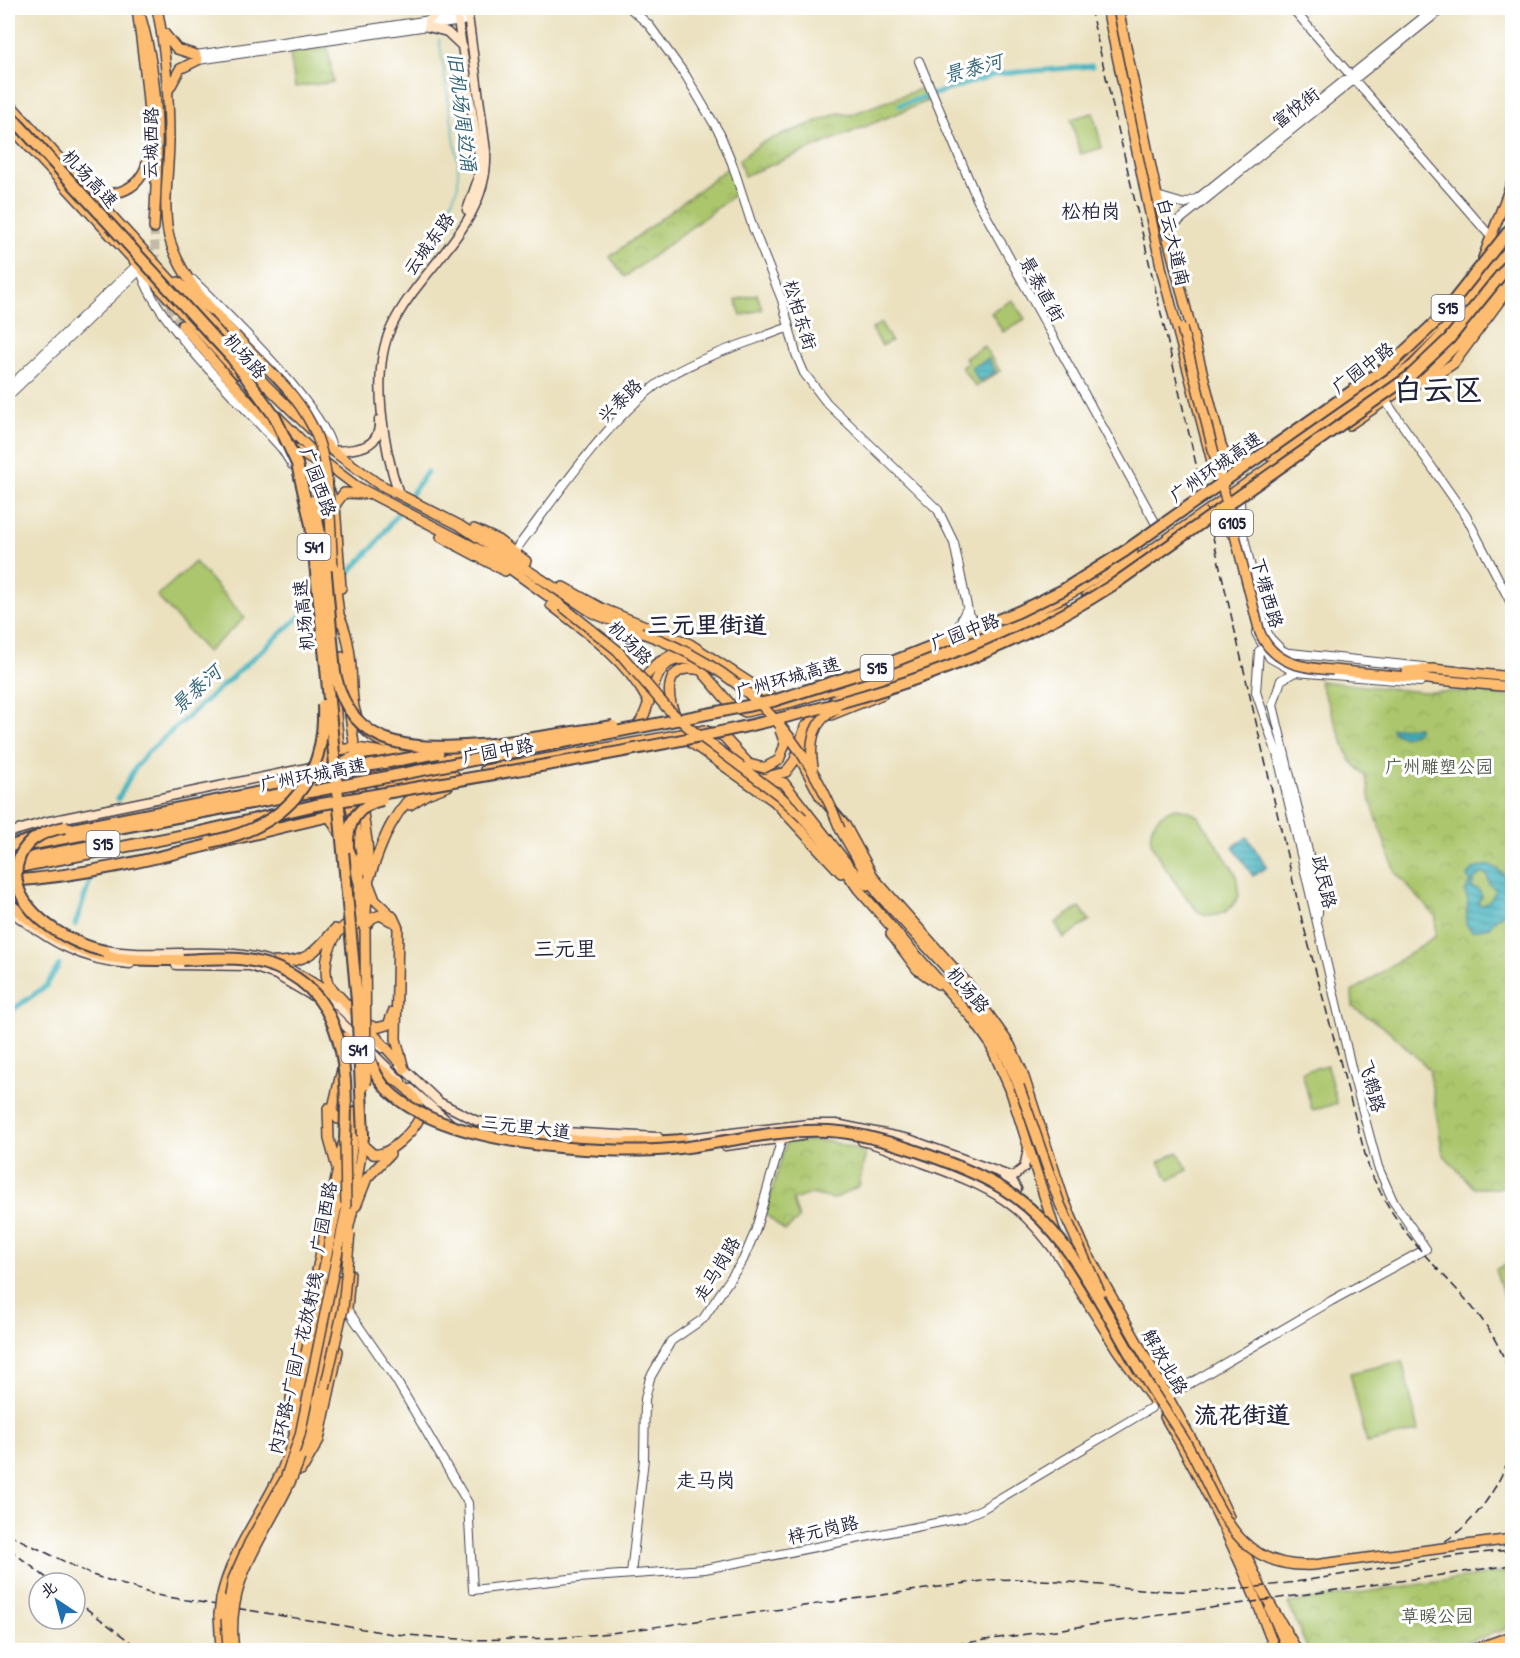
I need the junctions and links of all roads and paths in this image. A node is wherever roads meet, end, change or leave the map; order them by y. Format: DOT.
graph roads {
  1 [pos="137,8"];
  2 [pos="157,8"];
  3 [pos="443,8"];
  4 [pos="467,8"];
  5 [pos="630,8"];
  6 [pos="1292,8"];
  7 [pos="1435,8"];
  8 [pos="1443,8"];
  9 [pos="1119,10"];
  10 [pos="1106,11"];
  11 [pos="457,15"];
  12 [pos="469,17"];
  13 [pos="428,24"];
  14 [pos="161,28"];
  15 [pos="463,47"];
  16 [pos="1387,50"];
  17 [pos="197,58"];
  18 [pos="919,61"];
  19 [pos="1351,79"];
  20 [pos="168,91"];
  21 [pos="8,102"];
  22 [pos="8,113"];
  23 [pos="8,124"];
  24 [pos="1512,182"];
  25 [pos="92,193"];
  26 [pos="1157,196"];
  27 [pos="154,228"];
  28 [pos="1512,228"];
  29 [pos="1154,231"];
  30 [pos="1166,231"];
  31 [pos="1512,235"];
  32 [pos="1492,238"];
  33 [pos="1512,250"];
  34 [pos="1512,264"];
  35 [pos="139,267"];
  36 [pos="188,275"];
  37 [pos="1492,276"];
  38 [pos="168,277"];
  39 [pos="1479,278"];
  40 [pos="1511,280"];
  41 [pos="1463,284"];
  42 [pos="211,310"];
  43 [pos="182,326"];
  44 [pos="789,327"];
  45 [pos="1184,327"];
  46 [pos="1449,328"];
  47 [pos="1402,349"];
  48 [pos="1412,366"];
  49 [pos="1393,369"];
  50 [pos="8,388"];
  51 [pos="1402,389"];
  52 [pos="1374,394"];
  53 [pos="8,396"];
  54 [pos="1385,400"];
  55 [pos="257,422"];
  56 [pos="272,428"];
  57 [pos="1341,431"];
  58 [pos="1317,434"];
  59 [pos="1300,435"];
  60 [pos="1275,441"];
  61 [pos="1221,445"];
  62 [pos="289,448"];
  63 [pos="1208,450"];
  64 [pos="333,451"];
  65 [pos="1281,459"];
  66 [pos="1244,463"];
  67 [pos="330,468"];
  68 [pos="1272,479"];
  69 [pos="1217,481"];
  70 [pos="369,494"];
  71 [pos="399,494"];
  72 [pos="1240,500"];
  73 [pos="335,505"];
  74 [pos="1221,514"];
  75 [pos="410,516"];
  76 [pos="459,525"];
  77 [pos="1156,525"];
  78 [pos="320,538"];
  79 [pos="467,543"];
  80 [pos="1143,550"];
  81 [pos="514,552"];
  82 [pos="1166,553"];
  83 [pos="1122,559"];
  84 [pos="311,560"];
  85 [pos="1102,562"];
  86 [pos="505,571"];
  87 [pos="546,580"];
  88 [pos="325,582"];
  89 [pos="338,602"];
  90 [pos="1512,604"];
  91 [pos="967,609"];
  92 [pos="324,613"];
  93 [pos="340,617"];
  94 [pos="981,624"];
  95 [pos="996,628"];
  96 [pos="318,630"];
  97 [pos="955,634"];
  98 [pos="684,641"];
  99 [pos="1262,648"];
  100 [pos="912,651"];
  101 [pos="936,651"];
  102 [pos="1296,655"];
  103 [pos="946,657"];
  104 [pos="896,666"];
  105 [pos="866,668"];
  106 [pos="1333,668"];
  107 [pos="716,669"];
  108 [pos="1432,669"];
  109 [pos="1295,672"];
  110 [pos="936,674"];
  111 [pos="1512,676"];
  112 [pos="889,679"];
  113 [pos="856,681"];
  114 [pos="1445,682"];
  115 [pos="638,685"];
  116 [pos="904,686"];
  117 [pos="1512,687"];
  118 [pos="883,694"];
  119 [pos="771,698"];
  120 [pos="837,698"];
  121 [pos="648,702"];
  122 [pos="792,702"];
  123 [pos="745,712"];
  124 [pos="769,712"];
  125 [pos="673,719"];
  126 [pos="638,725"];
  127 [pos="703,730"];
  128 [pos="619,736"];
  129 [pos="564,737"];
  130 [pos="662,738"];
  131 [pos="690,742"];
  132 [pos="535,743"];
  133 [pos="354,744"];
  134 [pos="624,745"];
  135 [pos="339,746"];
  136 [pos="581,748"];
  137 [pos="648,749"];
  138 [pos="497,750"];
  139 [pos="384,753"];
  140 [pos="522,753"];
  141 [pos="420,755"];
  142 [pos="457,757"];
  143 [pos="435,759"];
  144 [pos="571,762"];
  145 [pos="732,762"];
  146 [pos="514,765"];
  147 [pos="317,766"];
  148 [pos="357,770"];
  149 [pos="526,771"];
  150 [pos="343,772"];
  151 [pos="814,772"];
  152 [pos="455,776"];
  153 [pos="471,778"];
  154 [pos="327,779"];
  155 [pos="305,782"];
  156 [pos="765,794"];
  157 [pos="316,805"];
  158 [pos="330,816"];
  159 [pos="392,821"];
  160 [pos="8,833"];
  161 [pos="348,847"];
  162 [pos="8,848"];
  163 [pos="8,862"];
  164 [pos="8,869"];
  165 [pos="23,880"];
  166 [pos="8,881"];
  167 [pos="364,883"];
  168 [pos="858,889"];
  169 [pos="878,894"];
  170 [pos="8,896"];
  171 [pos="8,903"];
  172 [pos="8,909"];
  173 [pos="1316,920"];
  174 [pos="361,927"];
  175 [pos="915,930"];
  176 [pos="183,960"];
  177 [pos="275,962"];
  178 [pos="353,964"];
  179 [pos="300,975"];
  180 [pos="961,986"];
  181 [pos="312,996"];
  182 [pos="343,1001"];
  183 [pos="357,1001"];
  184 [pos="979,1004"];
  185 [pos="364,1023"];
  186 [pos="404,1069"];
  187 [pos="402,1081"];
  188 [pos="361,1111"];
  189 [pos="424,1113"];
  190 [pos="463,1133"];
  191 [pos="878,1133"];
  192 [pos="782,1138"];
  193 [pos="1027,1139"];
  194 [pos="345,1140"];
  195 [pos="683,1140"];
  196 [pos="363,1146"];
  197 [pos="972,1168"];
  198 [pos="338,1171"];
  199 [pos="999,1174"];
  200 [pos="1057,1179"];
  201 [pos="1041,1183"];
  202 [pos="1000,1196"];
  203 [pos="354,1210"];
  204 [pos="339,1228"];
  205 [pos="352,1232"];
  206 [pos="323,1246"];
  207 [pos="349,1249"];
  208 [pos="1088,1255"];
  209 [pos="1068,1271"];
  210 [pos="329,1277"];
  211 [pos="1102,1301"];
  212 [pos="347,1309"];
  213 [pos="345,1319"];
  214 [pos="330,1339"];
  215 [pos="1142,1374"];
  216 [pos="1161,1389"];
  217 [pos="1172,1394"];
  218 [pos="1151,1408"];
  219 [pos="294,1431"];
  220 [pos="301,1470"];
  221 [pos="1512,1539"];
  222 [pos="237,1552"];
  223 [pos="252,1559"];
  224 [pos="631,1574"];
  225 [pos="1259,1594"];
  226 [pos="1512,1636"];
  227 [pos="1512,1642"];
  228 [pos="1512,1647"];
  229 [pos="220,1650"];
  230 [pos="228,1650"];
  231 [pos="236,1650"];
  232 [pos="1276,1650"];
  233 [pos="1283,1650"];
  234 [pos="1288,1650"];
  235 [pos="1297,1650"];
  236 [pos="1472,1650"];
  237 [pos="1488,1650"];
  238 [pos="1503,1650"];
  1 -- 25 [label="main road"];
  1 -- 27 [label="main road, 云城西路"];
  2 -- 14 [label="main road, 云城西路"];
  3 -- 13 [label="main road"];
  4 -- 12 [label="main road, 云城东路"];
  5 -- 44 [label="street, 松柏东街"];
  6 -- 19 [label="street"];
  7 -- 16 [label="street, 富悦街"];
  8 -- 16 [label="street, 富悦街"];
  9 -- 26 [label="main road, 白云大道南 / G105"];
  10 -- 29 [label="main road, 白云大道南 / G105"];
  11 -- 12 [label="street"];
  11 -- 13 [label="street"];
  11 -- 15 [label="main road, 云城东路"];
  12 -- 71 [label="main road, 云城东路"];
  13 -- 15 [label="main road"];
  13 -- 17 [label="street"];
  13 -- 17 [label="street"];
  14 -- 17 [label="main road"];
  14 -- 20 [label="main road, 云城西路"];
  15 -- 64 [label="main road, 云城东路"];
  16 -- 19 [label="street, 富悦街"];
  17 -- 20 [label="main road"];
  18 -- 77 [label="street, 景泰直街"];
  19 -- 26 [label="street, 富悦街"];
  19 -- 30 [label="street, 富悦街"];
  19 -- 32 [label="street"];
  20 -- 36 [label="main road, 云城西路"];
  21 -- 25 [label="main road, 机场路"];
  22 -- 62 [label="highway, 机场高速 / S41, bridge"];
  23 -- 35 [label="main road, 机场路"];
  24 -- 32 [label="main road"];
  25 -- 38 [label="main road, 机场路"];
  26 -- 30 [label="main road, 白云大道南 / G105"];
  28 -- 32 [label="main road"];
  28 -- 125 [label="highway, 广州环城高速 / S15, bridge"];
  29 -- 45 [label="main road, 下塘西路 / G105"];
  29 -- 63 [label="main road, 白云大道南"];
  30 -- 45 [label="main road, 下塘西路 / G105"];
  30 -- 61 [label="main road, 白云大道南"];
  31 -- 39 [label="main road, 广园中路"];
  32 -- 41 [label="main road"];
  33 -- 37 [label="main road, 广园中路"];
  34 -- 37 [label="main road"];
  34 -- 46 [label="main road"];
  34 -- 153 [label="highway, 广州环城高速 / S15, bridge"];
  35 -- 38 [label="street"];
  35 -- 50 [label="street"];
  35 -- 53 [label="street"];
  35 -- 55 [label="street"];
  35 -- 67 [label="main road, 机场路"];
  36 -- 42 [label="main road, 云城西路"];
  36 -- 64 [label="street"];
  37 -- 46 [label="main road, 广园中路"];
  38 -- 42 [label="main road"];
  38 -- 64 [label="main road, 机场路"];
  39 -- 41 [label="main road"];
  39 -- 49 [label="main road, 广园中路"];
  40 -- 51 [label="highway"];
  41 -- 47 [label="main road"];
  42 -- 89 [label="main road, bridge"];
  43 -- 56 [label="main road"];
  44 -- 81 [label="street, 兴泰路"];
  44 -- 91 [label="street, 松柏东街"];
  45 -- 106 [label="main road, 下塘西路 / G105, bridge"];
  46 -- 48 [label="main road, 广园中路"];
  47 -- 49 [label="main road"];
  47 -- 60 [label="main road"];
  48 -- 51 [label="main road"];
  48 -- 52 [label="main road, 广园中路"];
  49 -- 59 [label="main road, 广园中路"];
  51 -- 52 [label="main road"];
  51 -- 54 [label="main road"];
  52 -- 58 [label="main road, 广园中路"];
  54 -- 57 [label="main road"];
  54 -- 90 [label="street"];
  55 -- 56 [label="main road"];
  55 -- 84 [label="street"];
  56 -- 62 [label="main road"];
  57 -- 58 [label="main road"];
  57 -- 68 [label="main road"];
  58 -- 65 [label="main road, 广园中路"];
  59 -- 60 [label="main road"];
  59 -- 80 [label="main road, 广园中路"];
  60 -- 66 [label="main road"];
  61 -- 63 [label="main road"];
  61 -- 66 [label="main road"];
  62 -- 67 [label="main road"];
  62 -- 78 [label="main road, 广园西路"];
  62 -- 92 [label="highway, 机场高速 / S41, bridge"];
  62 -- 138 [label="highway, bridge"];
  63 -- 69 [label="main road, 白云大道南"];
  64 -- 71 [label="main road, 机场路"];
  65 -- 68 [label="main road"];
  65 -- 80 [label="main road, 广园中路"];
  66 -- 69 [label="main road"];
  67 -- 70 [label="main road, 机场路"];
  68 -- 72 [label="main road"];
  69 -- 77 [label="main road"];
  70 -- 73 [label="main road"];
  70 -- 75 [label="main road, 机场路"];
  71 -- 76 [label="main road, 机场路"];
  72 -- 74 [label="main road"];
  72 -- 102 [label="street, 下塘西路"];
  73 -- 78 [label="main road"];
  73 -- 89 [label="main road"];
  74 -- 82 [label="main road"];
  74 -- 99 [label="street, 下塘西路"];
  75 -- 79 [label="main road, 机场路"];
  75 -- 86 [label="main road"];
  76 -- 81 [label="main road"];
  76 -- 87 [label="main road, 机场路"];
  77 -- 80 [label="main road"];
  77 -- 85 [label="main road"];
  78 -- 88 [label="main road, 广园西路"];
  79 -- 86 [label="main road"];
  79 -- 125 [label="main road, 机场路, bridge"];
  80 -- 82 [label="main road"];
  80 -- 83 [label="main road, 广园中路"];
  80 -- 103 [label="main road, 广园中路"];
  81 -- 87 [label="main road"];
  82 -- 110 [label="main road"];
  83 -- 85 [label="main road"];
  83 -- 95 [label="main road, 广园中路"];
  84 -- 88 [label="main road"];
  84 -- 96 [label="main road"];
  85 -- 94 [label="main road"];
  86 -- 115 [label="main road"];
  87 -- 98 [label="main road"];
  87 -- 107 [label="main road, 机场路, bridge"];
  88 -- 92 [label="main road, 广园西路"];
  89 -- 93 [label="main road"];
  91 -- 94 [label="street"];
  91 -- 97 [label="street"];
  92 -- 96 [label="main road"];
  92 -- 135 [label="main road, 广园西路"];
  92 -- 165 [label="highway, bridge"];
  92 -- 178 [label="highway, 机场高速 / S41, bridge"];
  93 -- 133 [label="main road"];
  93 -- 142 [label="main road"];
  94 -- 95 [label="main road"];
  94 -- 97 [label="main road"];
  95 -- 101 [label="main road, 广园中路"];
  96 -- 147 [label="main road"];
  97 -- 100 [label="main road"];
  97 -- 101 [label="main road"];
  98 -- 115 [label="main road"];
  98 -- 119 [label="main road"];
  99 -- 102 [label="street"];
  99 -- 109 [label="street, 下塘西路"];
  99 -- 173 [label="street, 政民路"];
  100 -- 104 [label="main road"];
  100 -- 105 [label="main road"];
  101 -- 104 [label="main road, 广园中路"];
  102 -- 108 [label="street, 下塘西路"];
  102 -- 109 [label="street"];
  103 -- 110 [label="main road"];
  103 -- 112 [label="main road, 广园中路"];
  104 -- 113 [label="main road, 广园中路"];
  105 -- 113 [label="main road"];
  105 -- 119 [label="main road"];
  106 -- 108 [label="main road, 下塘西路 / G105"];
  106 -- 114 [label="main road, 下塘西路 / G105"];
  107 -- 121 [label="main road, bridge"];
  107 -- 124 [label="main road, 机场路, bridge"];
  108 -- 111 [label="main road, 下塘西路 / G105"];
  109 -- 114 [label="street, 下塘西路"];
  109 -- 173 [label="street, 政民路"];
  110 -- 116 [label="main road"];
  112 -- 116 [label="main road"];
  112 -- 120 [label="main road, 广园中路"];
  113 -- 122 [label="main road, 广园中路"];
  114 -- 117 [label="main road, 下塘西路 / G105"];
  115 -- 121 [label="main road"];
  116 -- 118 [label="main road"];
  118 -- 151 [label="main road, bridge"];
  118 -- 175 [label="main road"];
  119 -- 122 [label="main road"];
  120 -- 127 [label="main road, 广园中路"];
  120 -- 145 [label="main road, bridge"];
  121 -- 126 [label="main road"];
  122 -- 123 [label="main road, 广园中路"];
  123 -- 125 [label="main road"];
  123 -- 128 [label="main road, 广园中路"];
  124 -- 127 [label="main road, bridge"];
  124 -- 151 [label="main road, 机场路, bridge"];
  125 -- 138 [label="highway, bridge"];
  125 -- 145 [label="main road, 机场路, bridge"];
  125 -- 162 [label="highway, 广州环城高速 / S15, bridge"];
  126 -- 128 [label="main road"];
  126 -- 129 [label="main road"];
  127 -- 130 [label="main road, 广园中路"];
  128 -- 136 [label="main road, 广园中路"];
  129 -- 132 [label="main road"];
  129 -- 136 [label="main road"];
  130 -- 131 [label="main road"];
  130 -- 134 [label="main road, 广园中路"];
  130 -- 137 [label="main road"];
  131 -- 137 [label="main road"];
  131 -- 156 [label="main road"];
  132 -- 138 [label="main road"];
  132 -- 140 [label="main road"];
  134 -- 136 [label="main road, 广园中路"];
  134 -- 137 [label="main road"];
  136 -- 140 [label="main road, 广园中路"];
  136 -- 144 [label="main road"];
  136 -- 146 [label="main road, 广园中路"];
  137 -- 144 [label="main road"];
  138 -- 140 [label="main road, 广园中路"];
  138 -- 142 [label="main road"];
  138 -- 143 [label="main road, 广园中路"];
  138 -- 176 [label="highway, bridge"];
  139 -- 141 [label="main road"];
  139 -- 143 [label="main road"];
  139 -- 147 [label="main road"];
  139 -- 154 [label="main road"];
  141 -- 142 [label="main road"];
  141 -- 143 [label="main road"];
  143 -- 152 [label="main road"];
  144 -- 149 [label="main road"];
  145 -- 168 [label="main road, 机场路, bridge"];
  146 -- 149 [label="main road"];
  146 -- 152 [label="main road, 广园中路"];
  147 -- 155 [label="main road"];
  147 -- 160 [label="main road"];
  148 -- 167 [label="main road, 广园西路"];
  149 -- 159 [label="main road"];
  150 -- 167 [label="main road, 广园西路"];
  151 -- 169 [label="main road, 机场路, bridge"];
  152 -- 159 [label="main road, 广园中路"];
  153 -- 157 [label="highway, 广州环城高速 / S15, bridge"];
  153 -- 178 [label="highway, bridge"];
  154 -- 155 [label="highway"];
  154 -- 158 [label="main road"];
  155 -- 162 [label="highway, bridge"];
  156 -- 168 [label="main road"];
  156 -- 169 [label="main road"];
  157 -- 163 [label="highway, 广州环城高速 / S15, bridge"];
  157 -- 164 [label="highway, bridge"];
  158 -- 161 [label="main road"];
  158 -- 165 [label="highway"];
  159 -- 167 [label="main road, 广园中路"];
  161 -- 167 [label="main road"];
  161 -- 177 [label="main road"];
  165 -- 166 [label="highway, bridge"];
  167 -- 174 [label="main road, 广园西路"];
  167 -- 186 [label="main road"];
  168 -- 193 [label="main road, 机场路"];
  169 -- 175 [label="main road, 机场路"];
  170 -- 177 [label="main road, 三元里大道"];
  171 -- 176 [label="highway"];
  172 -- 181 [label="main road, 三元里大道"];
  173 -- 217 [label="street, 飞鹅路"];
  174 -- 182 [label="main road"];
  174 -- 185 [label="main road"];
  174 -- 188 [label="main road, 广园西路, bridge"];
  174 -- 188 [label="main road, 广园西路, bridge"];
  175 -- 180 [label="main road, 机场路"];
  175 -- 184 [label="main road"];
  176 -- 194 [label="highway, bridge"];
  177 -- 179 [label="main road, 三元里大道"];
  178 -- 183 [label="highway, 机场高速 / S41, bridge"];
  179 -- 182 [label="main road"];
  179 -- 186 [label="main road, 三元里大道"];
  180 -- 184 [label="main road, 机场路"];
  180 -- 215 [label="main road, bridge"];
  181 -- 187 [label="main road, 三元里大道"];
  181 -- 198 [label="main road"];
  182 -- 185 [label="main road"];
  183 -- 189 [label="highway, bridge"];
  183 -- 196 [label="highway, 机场高速 / S41, bridge"];
  184 -- 200 [label="main road, 机场路"];
  185 -- 186 [label="main road"];
  186 -- 195 [label="main road, 三元里大道"];
  187 -- 188 [label="main road"];
  187 -- 190 [label="main road, 三元里大道"];
  187 -- 196 [label="main road"];
  188 -- 196 [label="main road, 广园西路"];
  188 -- 198 [label="main road"];
  188 -- 204 [label="main road, 广园西路"];
  189 -- 195 [label="highway, bridge"];
  189 -- 215 [label="highway, bridge"];
  190 -- 192 [label="main road, 三元里大道"];
  190 -- 203 [label="main road"];
  191 -- 195 [label="main road, 三元里大道"];
  191 -- 197 [label="main road"];
  191 -- 199 [label="main road, 三元里大道"];
  192 -- 202 [label="main road, 三元里大道"];
  192 -- 224 [label="street, 走马岗路"];
  193 -- 199 [label="main road"];
  193 -- 201 [label="main road, 机场路"];
  194 -- 219 [label="main road, bridge"];
  194 -- 230 [label="main road, 内环路-广园广花放射线, bridge"];
  196 -- 203 [label="main road, 广园西路"];
  198 -- 206 [label="main road"];
  199 -- 202 [label="main road"];
  200 -- 201 [label="main road"];
  200 -- 208 [label="main road, 解放北路"];
  201 -- 209 [label="main road, 机场路"];
  202 -- 209 [label="main road, 三元里大道"];
  203 -- 205 [label="main road, 广园西路"];
  203 -- 220 [label="main road, bridge"];
  203 -- 231 [label="main road, 内环路-广园广花放射线, bridge"];
  204 -- 205 [label="street"];
  204 -- 210 [label="main road, 广园西路"];
  205 -- 207 [label="main road, 广园西路"];
  206 -- 210 [label="main road"];
  206 -- 219 [label="main road"];
  207 -- 212 [label="main road"];
  207 -- 214 [label="main road, 广园西路"];
  208 -- 209 [label="main road"];
  208 -- 216 [label="main road, 解放北路"];
  209 -- 225 [label="main road, 解放北路"];
  210 -- 219 [label="main road, 广园西路"];
  211 -- 216 [label="main road"];
  212 -- 213 [label="main road"];
  212 -- 224 [label="street, 梓元岗路"];
  213 -- 214 [label="main road"];
  213 -- 220 [label="main road"];
  214 -- 220 [label="main road, 广园西路"];
  215 -- 221 [label="main road, bridge"];
  216 -- 225 [label="main road, 解放北路"];
  218 -- 224 [label="street, 梓元岗路"];
  219 -- 222 [label="main road, 广园西路"];
  220 -- 223 [label="main road, 广园西路"];
  222 -- 223 [label="main road"];
  222 -- 229 [label="main road, 广园西路, bridge"];
  223 -- 231 [label="main road, 广园西路, bridge"];
  225 -- 232 [label="main road, 解放北路"];
  225 -- 233 [label="main road, 解放北路"];
  225 -- 234 [label="main road, 解放北路"];
  225 -- 235 [label="main road, 解放北路"];
  226 -- 236 [label="main road"];
  227 -- 237 [label="main road"];
  228 -- 238 [label="main road"];
}
